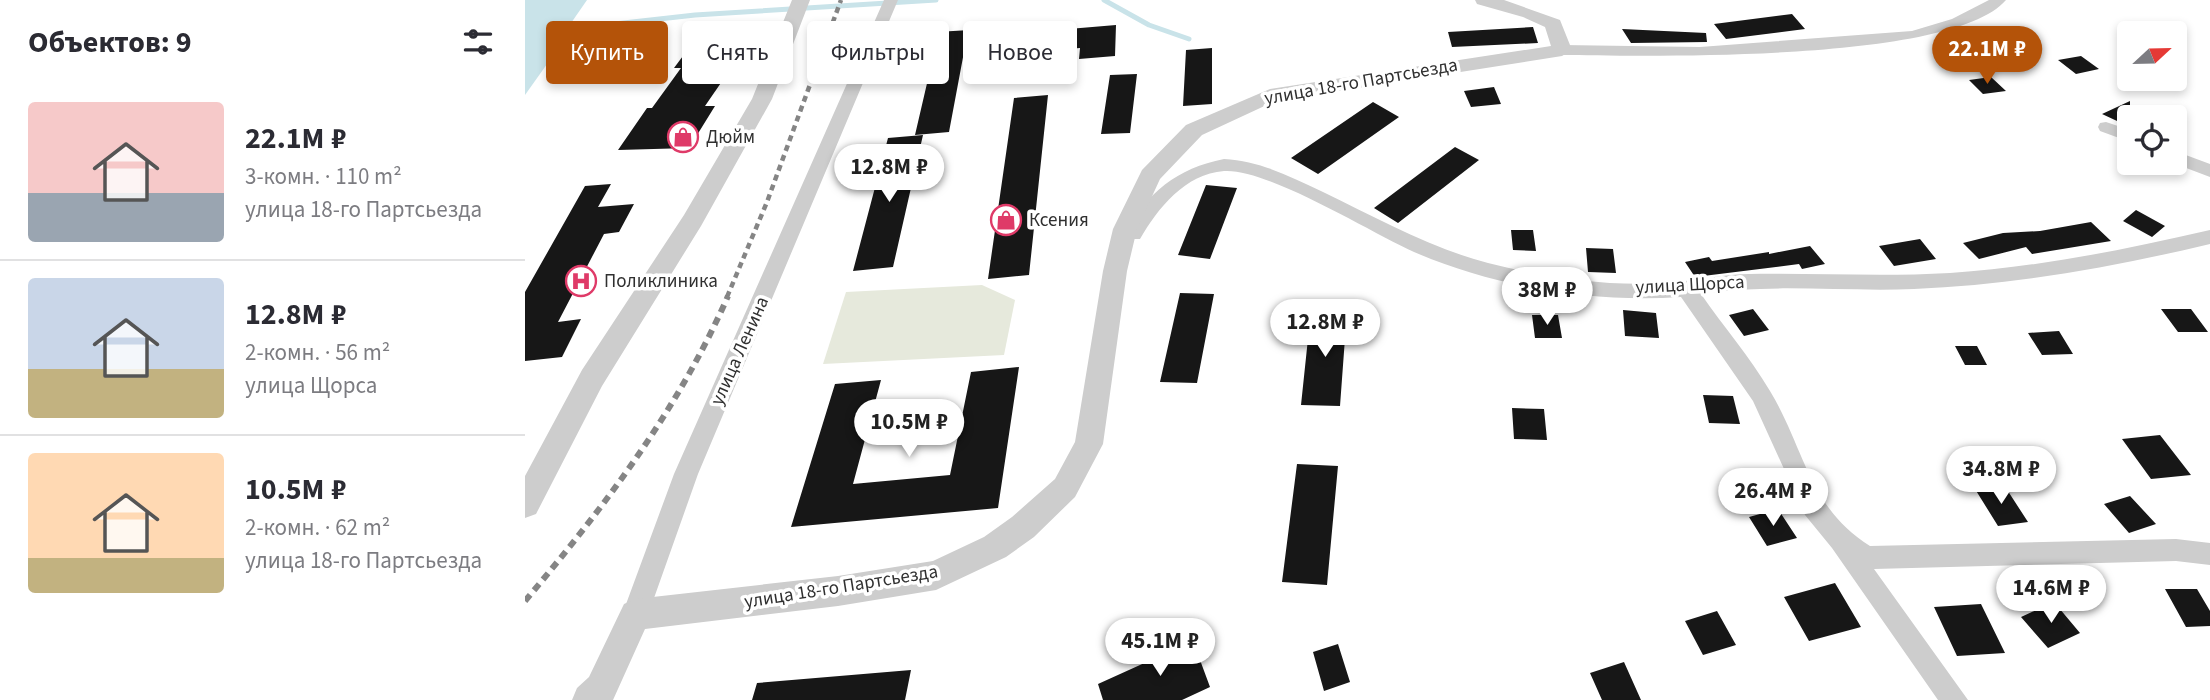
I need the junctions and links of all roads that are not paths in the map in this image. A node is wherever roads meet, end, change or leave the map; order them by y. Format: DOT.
graph roads {
  1 [pos="801,0"];
  2 [pos="891,0"];
  3 [pos="1485,0"];
  4 [pos="2000,0"];
  5 [pos="1562,50"];
  6 [pos="2106,127"];
  7 [pos="2117,132"];
  8 [pos="2187,162"];
  9 [pos="2210,172"];
  10 [pos="2210,237"];
  11 [pos="1115,271"];
  12 [pos="1685,288"];
  13 [pos="525,505"];
  14 [pos="1837,538"];
  15 [pos="2210,554"];
  16 [pos="635,615"];
  17 [pos="589,700"];
  18 [pos="1954,700"];
  1 -- 13 [label="street"];
  2 -- 16 [label="street, улица Ленина"];
  3 -- 5 [label="street"];
  4 -- 5 [label="street, улица 18-го Партсьезда"];
  5 -- 11 [label="street, улица 18-го Партсьезда"];
  6 -- 7 [label="street"];
  8 -- 9 [label="street"];
  10 -- 12 [label="street, улица Щорса"];
  11 -- 12 [label="street, улица Щорса"];
  11 -- 16 [label="street, улица 18-го Партсьезда"];
  12 -- 14 [label="street"];
  14 -- 15 [label="street"];
  14 -- 18 [label="street"];
  16 -- 17 [label="street, улица Ленина"];
}
